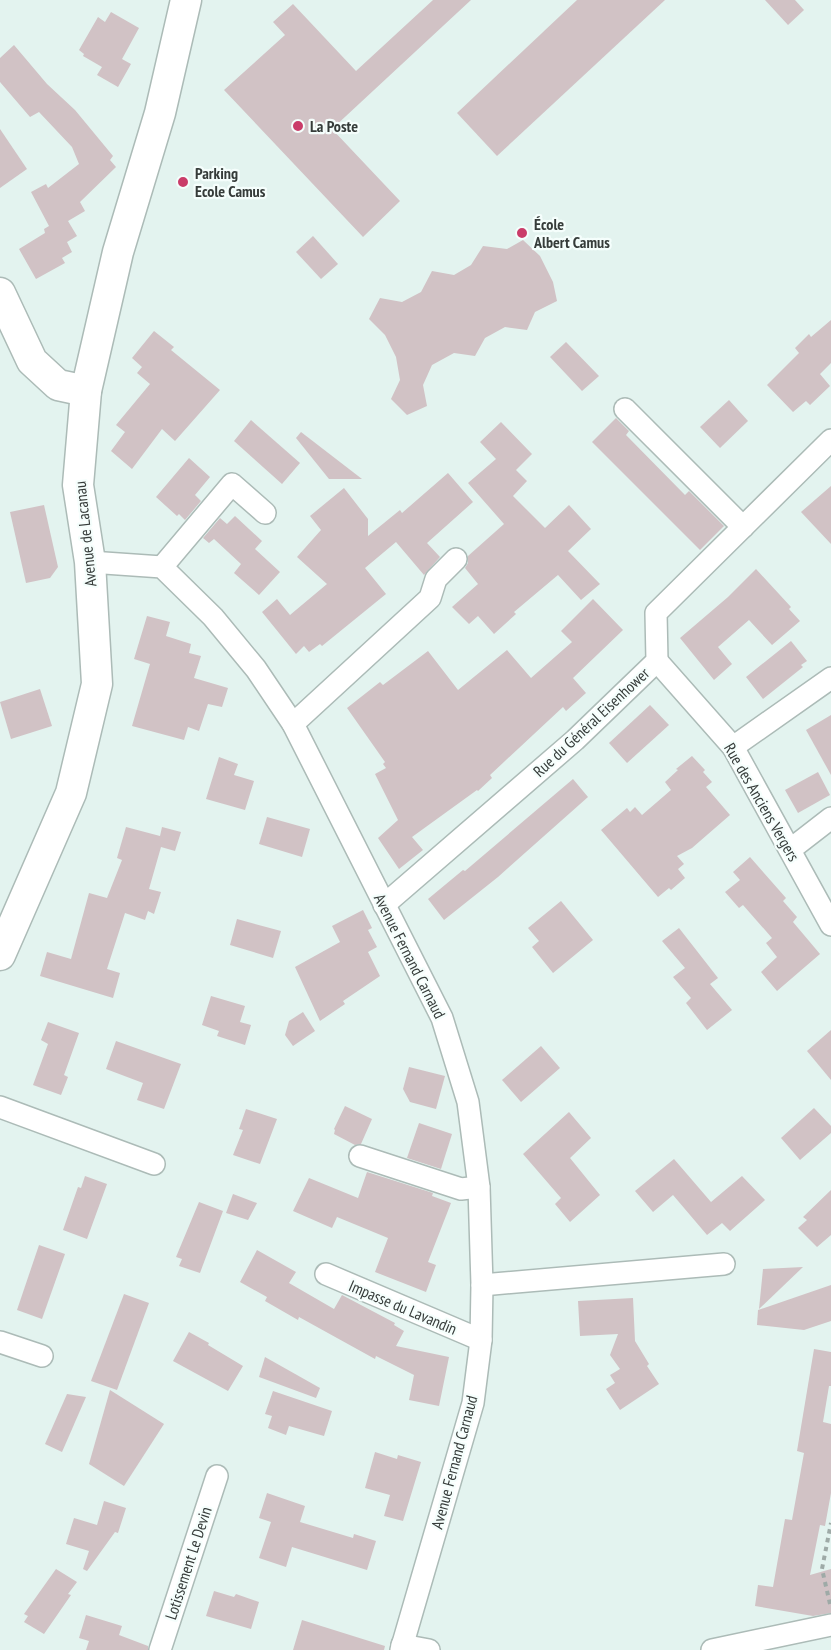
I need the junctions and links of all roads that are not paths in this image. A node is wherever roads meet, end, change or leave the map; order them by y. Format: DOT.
graph roads {
  1 [pos="186,0"];
  2 [pos="0,293"];
  3 [pos="86,391"];
  4 [pos="626,409"];
  5 [pos="831,440"];
  6 [pos="265,513"];
  7 [pos="743,527"];
  8 [pos="456,559"];
  9 [pos="90,562"];
  10 [pos="162,567"];
  11 [pos="657,661"];
  12 [pos="831,678"];
  13 [pos="293,724"];
  14 [pos="734,747"];
  15 [pos="831,818"];
  16 [pos="791,849"];
  17 [pos="384,905"];
  18 [pos="831,925"];
  19 [pos="0,955"];
  20 [pos="0,1107"];
  21 [pos="360,1156"];
  22 [pos="154,1164"];
  23 [pos="479,1187"];
  24 [pos="724,1264"];
  25 [pos="326,1274"];
  26 [pos="482,1285"];
  27 [pos="481,1340"];
  28 [pos="0,1342"];
  29 [pos="42,1356"];
  30 [pos="217,1476"];
  31 [pos="831,1625"];
  32 [pos="401,1648"];
  33 [pos="160,1650"];
  34 [pos="429,1650"];
  35 [pos="712,1650"];
  1 -- 3 [label="street, Avenue de Lacanau"];
  2 -- 3 [label="street"];
  3 -- 9 [label="street, Avenue de Lacanau"];
  4 -- 7 [label="street"];
  5 -- 7 [label="street, Rue du Général Eisenhower"];
  6 -- 10 [label="street"];
  7 -- 11 [label="street, Rue du Général Eisenhower"];
  8 -- 13 [label="street"];
  9 -- 10 [label="street"];
  9 -- 19 [label="street, Avenue de Lacanau"];
  10 -- 13 [label="street, Avenue Fernand Carnaud"];
  11 -- 14 [label="street, Rue des Anciens Vergers"];
  11 -- 17 [label="street, Rue du Général Eisenhower"];
  12 -- 14 [label="street"];
  13 -- 17 [label="street, Avenue Fernand Carnaud"];
  14 -- 16 [label="street, Rue des Anciens Vergers"];
  15 -- 16 [label="street"];
  16 -- 18 [label="street, Rue des Anciens Vergers"];
  17 -- 23 [label="street, Avenue Fernand Carnaud"];
  20 -- 22 [label="street"];
  21 -- 23 [label="street"];
  23 -- 26 [label="street, Avenue Fernand Carnaud"];
  24 -- 26 [label="street"];
  25 -- 27 [label="street, Impasse du Lavandin"];
  26 -- 27 [label="street, Avenue Fernand Carnaud"];
  27 -- 32 [label="street, Avenue Fernand Carnaud"];
  28 -- 29 [label="street"];
  30 -- 33 [label="street, Lotissement Le Devin"];
  31 -- 35 [label="street"];
  32 -- 34 [label="street"];
}
